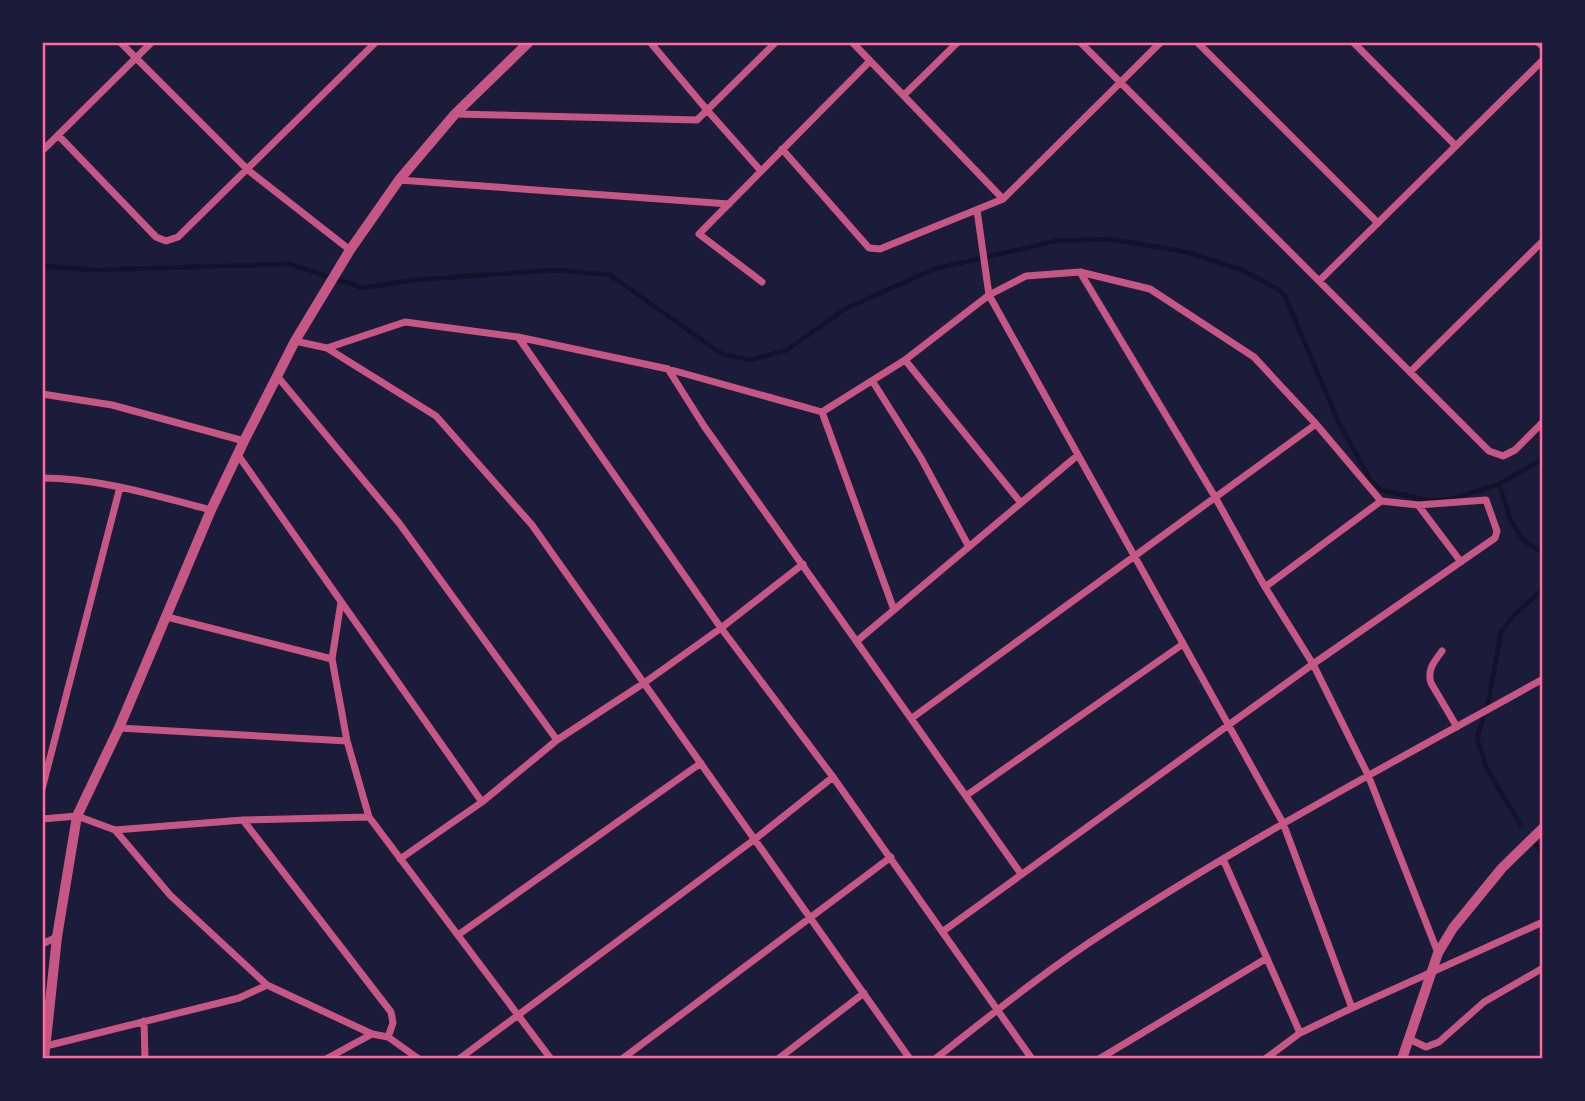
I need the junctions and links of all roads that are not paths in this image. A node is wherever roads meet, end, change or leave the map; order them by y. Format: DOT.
graph roads {
  1 [pos="120,42"];
  2 [pos="152,42"];
  3 [pos="376,42"];
  4 [pos="529,42"];
  5 [pos="650,42"];
  6 [pos="776,42"];
  7 [pos="852,42"];
  8 [pos="958,42"];
  9 [pos="1080,42"];
  10 [pos="1161,42"];
  11 [pos="1197,42"];
  12 [pos="1353,42"];
  13 [pos="1538,42"];
  14 [pos="1543,47"];
  15 [pos="136,58"];
  16 [pos="1543,60"];
  17 [pos="870,61"];
  18 [pos="1121,82"];
  19 [pos="904,95"];
  20 [pos="706,110"];
  21 [pos="455,114"];
  22 [pos="58,135"];
  23 [pos="1456,146"];
  24 [pos="782,149"];
  25 [pos="42,151"];
  26 [pos="247,170"];
  27 [pos="761,171"];
  28 [pos="399,180"];
  29 [pos="1003,199"];
  30 [pos="729,204"];
  31 [pos="977,210"];
  32 [pos="1378,223"];
  33 [pos="1543,240"];
  34 [pos="350,250"];
  35 [pos="1080,272"];
  36 [pos="1319,281"];
  37 [pos="762,282"];
  38 [pos="989,295"];
  39 [pos="518,337"];
  40 [pos="295,341"];
  41 [pos="327,348"];
  42 [pos="905,360"];
  43 [pos="668,369"];
  44 [pos="1410,372"];
  45 [pos="276,375"];
  46 [pos="873,382"];
  47 [pos="42,394"];
  48 [pos="822,412"];
  49 [pos="1543,422"];
  50 [pos="1316,424"];
  51 [pos="244,441"];
  52 [pos="238,455"];
  53 [pos="1078,455"];
  54 [pos="42,478"];
  55 [pos="120,486"];
  56 [pos="1215,497"];
  57 [pos="1381,501"];
  58 [pos="1021,503"];
  59 [pos="1418,505"];
  60 [pos="211,510"];
  61 [pos="969,547"];
  62 [pos="1134,556"];
  63 [pos="1461,562"];
  64 [pos="803,564"];
  65 [pos="1265,586"];
  66 [pos="341,602"];
  67 [pos="894,610"];
  68 [pos="167,617"];
  69 [pos="721,628"];
  70 [pos="857,641"];
  71 [pos="1183,643"];
  72 [pos="1442,651"];
  73 [pos="332,659"];
  74 [pos="1313,664"];
  75 [pos="1543,679"];
  76 [pos="644,683"];
  77 [pos="912,718"];
  78 [pos="1228,726"];
  79 [pos="1457,727"];
  80 [pos="119,728"];
  81 [pos="557,740"];
  82 [pos="347,741"];
  83 [pos="701,763"];
  84 [pos="1368,775"];
  85 [pos="833,777"];
  86 [pos="42,789"];
  87 [pos="967,795"];
  88 [pos="482,802"];
  89 [pos="77,816"];
  90 [pos="369,817"];
  91 [pos="42,819"];
  92 [pos="243,820"];
  93 [pos="1283,823"];
  94 [pos="1543,828"];
  95 [pos="115,830"];
  96 [pos="755,839"];
  97 [pos="891,857"];
  98 [pos="400,859"];
  99 [pos="1223,859"];
  100 [pos="1021,874"];
  101 [pos="809,917"];
  102 [pos="1543,922"];
  103 [pos="942,932"];
  104 [pos="458,936"];
  105 [pos="57,937"];
  106 [pos="42,944"];
  107 [pos="1438,953"];
  108 [pos="1267,958"];
  109 [pos="1543,968"];
  110 [pos="1431,974"];
  111 [pos="267,985"];
  112 [pos="864,993"];
  113 [pos="1352,1007"];
  114 [pos="997,1010"];
  115 [pos="518,1015"];
  116 [pos="144,1021"];
  117 [pos="45,1031"];
  118 [pos="1300,1033"];
  119 [pos="372,1034"];
  120 [pos="388,1037"];
  121 [pos="1409,1039"];
  122 [pos="46,1046"];
  123 [pos="783,1058"];
  124 [pos="44,1059"];
  125 [pos="145,1059"];
  126 [pos="326,1059"];
  127 [pos="419,1059"];
  128 [pos="459,1059"];
  129 [pos="551,1059"];
  130 [pos="622,1059"];
  131 [pos="910,1059"];
  132 [pos="935,1059"];
  133 [pos="1032,1059"];
  134 [pos="1099,1059"];
  135 [pos="1265,1059"];
  136 [pos="1402,1059"];
  1 -- 15 [label="street"];
  2 -- 15 [label="street"];
  3 -- 26 [label="street"];
  4 -- 21 [label="street"];
  5 -- 20 [label="street"];
  6 -- 20 [label="street"];
  7 -- 17 [label="street"];
  8 -- 19 [label="street"];
  9 -- 18 [label="street"];
  10 -- 18 [label="street"];
  11 -- 32 [label="street"];
  12 -- 23 [label="street"];
  13 -- 14 [label="street"];
  15 -- 22 [label="street"];
  15 -- 26 [label="street"];
  16 -- 23 [label="street"];
  17 -- 19 [label="street"];
  17 -- 24 [label="street"];
  18 -- 29 [label="street"];
  18 -- 36 [label="street"];
  19 -- 29 [label="street"];
  20 -- 21 [label="street"];
  20 -- 27 [label="street"];
  21 -- 28 [label="street"];
  22 -- 25 [label="street"];
  22 -- 26 [label="street"];
  23 -- 32 [label="street"];
  24 -- 27 [label="street"];
  24 -- 31 [label="street"];
  26 -- 34 [label="street"];
  27 -- 30 [label="street"];
  28 -- 30 [label="street"];
  28 -- 34 [label="street"];
  29 -- 31 [label="street"];
  30 -- 37 [label="street"];
  31 -- 38 [label="street"];
  32 -- 36 [label="street"];
  33 -- 44 [label="street"];
  34 -- 40 [label="street"];
  35 -- 38 [label="street"];
  35 -- 50 [label="street"];
  35 -- 56 [label="street"];
  36 -- 44 [label="street"];
  38 -- 42 [label="street"];
  38 -- 53 [label="street"];
  39 -- 41 [label="street"];
  39 -- 43 [label="street"];
  39 -- 69 [label="street"];
  40 -- 41 [label="street"];
  40 -- 45 [label="street"];
  41 -- 76 [label="street"];
  42 -- 46 [label="street"];
  42 -- 58 [label="street"];
  43 -- 48 [label="street"];
  43 -- 64 [label="street"];
  44 -- 49 [label="street"];
  45 -- 51 [label="street"];
  45 -- 81 [label="street"];
  46 -- 48 [label="street"];
  46 -- 61 [label="street"];
  47 -- 51 [label="street"];
  48 -- 67 [label="street"];
  50 -- 56 [label="street"];
  50 -- 57 [label="street"];
  51 -- 52 [label="street"];
  52 -- 60 [label="street"];
  52 -- 66 [label="street"];
  53 -- 58 [label="street"];
  53 -- 62 [label="street"];
  54 -- 55 [label="street"];
  55 -- 60 [label="street"];
  55 -- 86 [label="street"];
  56 -- 62 [label="street"];
  56 -- 65 [label="street"];
  57 -- 59 [label="street"];
  57 -- 65 [label="street"];
  58 -- 61 [label="street"];
  59 -- 63 [label="street"];
  59 -- 63 [label="street"];
  60 -- 68 [label="street"];
  61 -- 67 [label="street"];
  62 -- 71 [label="street"];
  62 -- 77 [label="street"];
  63 -- 74 [label="street"];
  64 -- 69 [label="street"];
  64 -- 70 [label="street"];
  65 -- 74 [label="street"];
  66 -- 73 [label="street"];
  66 -- 88 [label="street"];
  67 -- 70 [label="street"];
  68 -- 73 [label="street"];
  68 -- 80 [label="street"];
  69 -- 76 [label="street"];
  69 -- 85 [label="street"];
  70 -- 77 [label="street"];
  71 -- 78 [label="street"];
  71 -- 87 [label="street"];
  72 -- 79 [label="street"];
  73 -- 82 [label="street"];
  74 -- 78 [label="street"];
  74 -- 84 [label="street"];
  75 -- 79 [label="street"];
  76 -- 81 [label="street"];
  76 -- 83 [label="street"];
  77 -- 87 [label="street"];
  78 -- 93 [label="street"];
  78 -- 100 [label="street"];
  79 -- 84 [label="street"];
  80 -- 82 [label="street"];
  80 -- 89 [label="street"];
  81 -- 88 [label="street"];
  82 -- 90 [label="street"];
  83 -- 96 [label="street"];
  83 -- 104 [label="street"];
  84 -- 93 [label="street"];
  84 -- 107 [label="street"];
  85 -- 96 [label="street"];
  85 -- 97 [label="street"];
  87 -- 100 [label="street"];
  88 -- 98 [label="street"];
  89 -- 91 [label="street"];
  89 -- 95 [label="street"];
  89 -- 105 [label="street"];
  90 -- 92 [label="street"];
  90 -- 98 [label="street"];
  92 -- 95 [label="street"];
  92 -- 120 [label="street"];
  93 -- 99 [label="street"];
  93 -- 113 [label="street"];
  94 -- 107 [label="street"];
  95 -- 111 [label="street"];
  96 -- 101 [label="street"];
  96 -- 115 [label="street"];
  97 -- 101 [label="street"];
  97 -- 103 [label="street"];
  98 -- 104 [label="street"];
  99 -- 108 [label="street"];
  99 -- 114 [label="street"];
  100 -- 103 [label="street"];
  101 -- 112 [label="street"];
  101 -- 130 [label="street"];
  102 -- 110 [label="street"];
  103 -- 114 [label="street"];
  104 -- 115 [label="street"];
  105 -- 106 [label="street"];
  105 -- 117 [label="street"];
  107 -- 110 [label="street"];
  108 -- 118 [label="street"];
  108 -- 134 [label="street"];
  109 -- 121 [label="street"];
  110 -- 113 [label="street"];
  110 -- 121 [label="street"];
  111 -- 116 [label="street"];
  111 -- 119 [label="street"];
  112 -- 123 [label="street"];
  112 -- 131 [label="street"];
  113 -- 118 [label="street"];
  114 -- 132 [label="street"];
  114 -- 133 [label="street"];
  115 -- 128 [label="street"];
  115 -- 129 [label="street"];
  116 -- 122 [label="street"];
  116 -- 125 [label="street"];
  117 -- 122 [label="street"];
  118 -- 135 [label="street"];
  119 -- 120 [label="street"];
  119 -- 126 [label="street"];
  120 -- 127 [label="street"];
  121 -- 136 [label="street"];
  122 -- 124 [label="street"];
}
